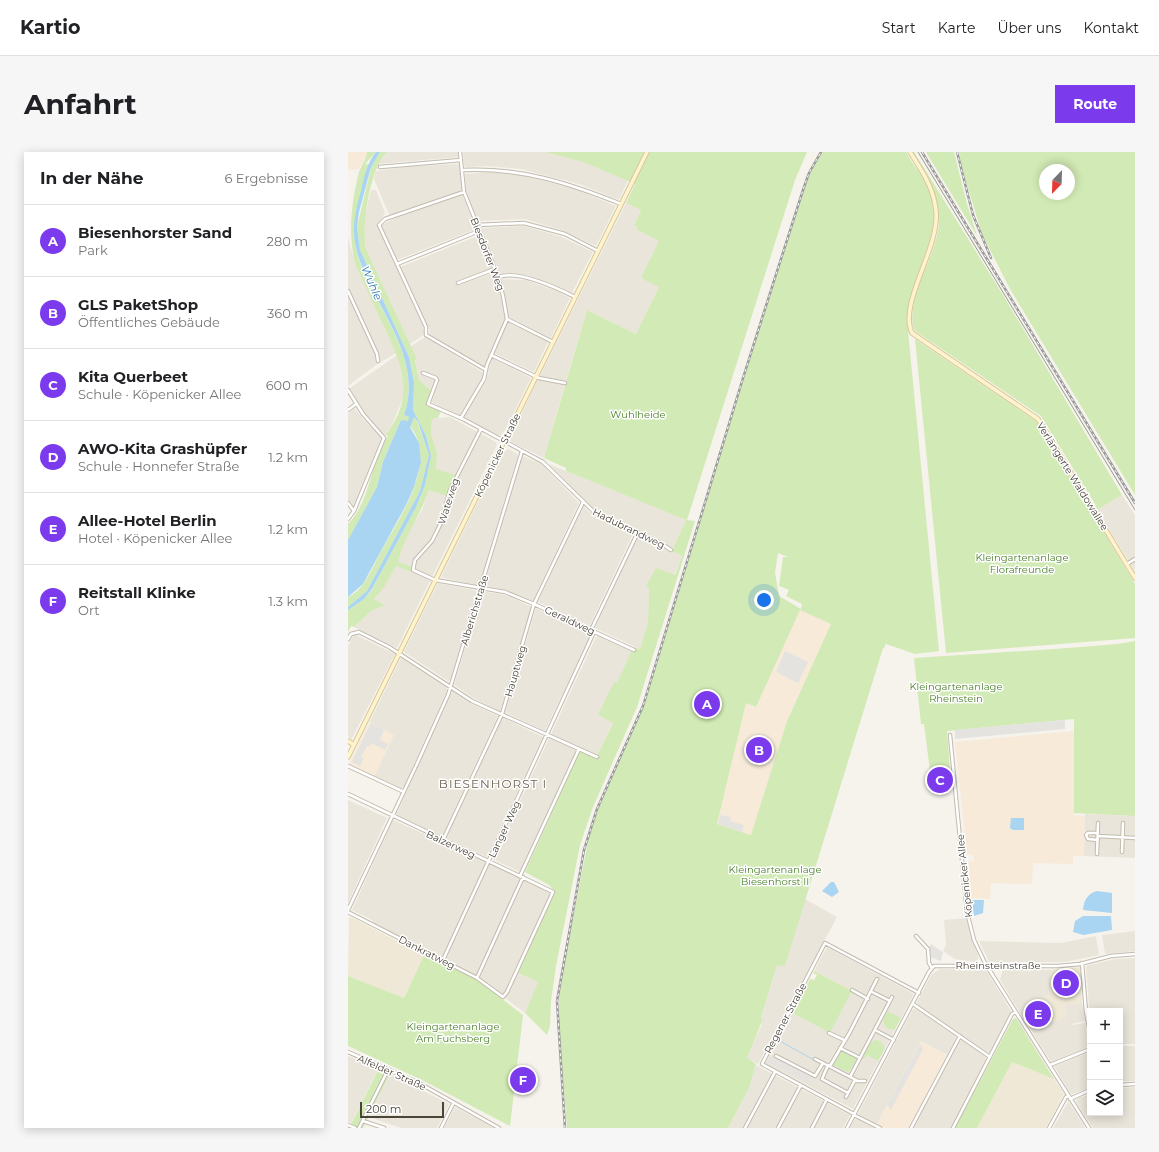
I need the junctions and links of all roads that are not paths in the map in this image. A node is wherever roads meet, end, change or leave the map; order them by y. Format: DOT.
graph roads {
  1 [pos="460,152"];
  2 [pos="647,152"];
  3 [pos="910,152"];
  4 [pos="461,160"];
  5 [pos="380,167"];
  6 [pos="462,170"];
  7 [pos="464,192"];
  8 [pos="621,204"];
  9 [pos="477,226"];
  10 [pos="479,232"];
  11 [pos="598,251"];
  12 [pos="397,264"];
  13 [pos="495,269"];
  14 [pos="498,277"];
  15 [pos="458,283"];
  16 [pos="348,291"];
  17 [pos="576,297"];
  18 [pos="507,319"];
  19 [pos="553,342"];
  20 [pos="491,355"];
  21 [pos="378,361"];
  22 [pos="486,370"];
  23 [pos="423,373"];
  24 [pos="536,376"];
  25 [pos="565,383"];
  26 [pos="348,390"];
  27 [pos="356,404"];
  28 [pos="348,410"];
  29 [pos="461,418"];
  30 [pos="481,429"];
  31 [pos="504,441"];
  32 [pos="522,451"];
  33 [pos="583,502"];
  34 [pos="348,503"];
  35 [pos="354,512"];
  36 [pos="348,519"];
  37 [pos="638,532"];
  38 [pos="671,550"];
  39 [pos="1135,559"];
  40 [pos="1127,564"];
  41 [pos="413,570"];
  42 [pos="1135,578"];
  43 [pos="436,580"];
  44 [pos="480,588"];
  45 [pos="534,604"];
  46 [pos="593,631"];
  47 [pos="348,639"];
  48 [pos="634,650"];
  49 [pos="398,652"];
  50 [pos="451,686"];
  51 [pos="502,714"];
  52 [pos="950,734"];
  53 [pos="547,735"];
  54 [pos="348,741"];
  55 [pos="354,745"];
  56 [pos="579,749"];
  57 [pos="348,757"];
  58 [pos="597,758"];
  59 [pos="348,766"];
  60 [pos="404,792"];
  61 [pos="348,794"];
  62 [pos="392,816"];
  63 [pos="1098,823"];
  64 [pos="1123,823"];
  65 [pos="1098,836"];
  66 [pos="1123,837"];
  67 [pos="1135,838"];
  68 [pos="443,840"];
  69 [pos="1122,852"];
  70 [pos="1097,854"];
  71 [pos="489,861"];
  72 [pos="522,877"];
  73 [pos="348,911"];
  74 [pos="916,936"];
  75 [pos="1135,954"];
  76 [pos="443,960"];
  77 [pos="1082,963"];
  78 [pos="986,965"];
  79 [pos="932,968"];
  80 [pos="477,978"];
  81 [pos="877,979"];
  82 [pos="852,990"];
  83 [pos="872,992"];
  84 [pos="919,993"];
  85 [pos="503,997"];
  86 [pos="892,997"];
  87 [pos="868,999"];
  88 [pos="890,1001"];
  89 [pos="913,1004"];
  90 [pos="1016,1012"];
  91 [pos="1087,1017"];
  92 [pos="875,1030"];
  93 [pos="829,1033"];
  94 [pos="960,1036"];
  95 [pos="844,1040"];
  96 [pos="894,1040"];
  97 [pos="840,1048"];
  98 [pos="1087,1050"];
  99 [pos="348,1052"];
  100 [pos="776,1056"];
  101 [pos="990,1057"];
  102 [pos="860,1058"];
  103 [pos="815,1059"];
  104 [pos="823,1063"];
  105 [pos="1050,1065"];
  106 [pos="829,1066"];
  107 [pos="388,1070"];
  108 [pos="775,1072"];
  109 [pos="850,1077"];
  110 [pos="855,1080"];
  111 [pos="865,1081"];
  112 [pos="1123,1084"];
  113 [pos="1135,1084"];
  114 [pos="801,1085"];
  115 [pos="1087,1091"];
  116 [pos="848,1093"];
  117 [pos="846,1097"];
  118 [pos="1070,1097"];
  119 [pos="827,1099"];
  120 [pos="453,1104"];
  121 [pos="854,1114"];
  122 [pos="363,1120"];
  123 [pos="348,1125"];
  124 [pos="354,1128"];
  125 [pos="359,1128"];
  126 [pos="384,1128"];
  127 [pos="441,1128"];
  128 [pos="499,1128"];
  129 [pos="745,1128"];
  130 [pos="778,1128"];
  131 [pos="812,1128"];
  132 [pos="847,1128"];
  133 [pos="880,1128"];
  134 [pos="911,1128"];
  135 [pos="953,1128"];
  136 [pos="1049,1128"];
  137 [pos="1089,1128"];
  1 -- 4 [label="street, Biesdorfer Weg"];
  2 -- 8 [label="main road, Köpenicker Straße"];
  3 -- 40 [label="main road, Verlängerte Waldowallee"];
  4 -- 5 [label="street"];
  4 -- 6 [label="street, Biesdorfer Weg"];
  6 -- 7 [label="street, Biesdorfer Weg"];
  6 -- 8 [label="street"];
  7 -- 9 [label="street, Biesdorfer Weg"];
  7 -- 12 [label="street"];
  8 -- 11 [label="main road, Köpenicker Straße"];
  9 -- 10 [label="street, Biesdorfer Weg"];
  9 -- 11 [label="street"];
  10 -- 12 [label="street"];
  10 -- 13 [label="street, Biesdorfer Weg"];
  11 -- 17 [label="main road, Köpenicker Straße"];
  12 -- 22 [label="street"];
  13 -- 14 [label="street, Biesdorfer Weg"];
  13 -- 15 [label="street"];
  14 -- 17 [label="street"];
  14 -- 18 [label="street, Biesdorfer Weg"];
  16 -- 21 [label="street"];
  17 -- 19 [label="main road, Köpenicker Straße"];
  18 -- 19 [label="street"];
  18 -- 20 [label="street"];
  19 -- 24 [label="main road, Köpenicker Straße"];
  20 -- 22 [label="street"];
  20 -- 24 [label="street"];
  22 -- 29 [label="street"];
  23 -- 29 [label="street, Hadubrandweg"];
  24 -- 25 [label="street"];
  24 -- 31 [label="main road, Köpenicker Straße"];
  26 -- 27 [label="street"];
  27 -- 28 [label="street"];
  27 -- 35 [label="street"];
  29 -- 30 [label="street, Hadubrandweg"];
  30 -- 31 [label="street, Hadubrandweg"];
  30 -- 41 [label="street, Wateweg"];
  31 -- 32 [label="street, Hadubrandweg"];
  31 -- 43 [label="main road, Köpenicker Straße"];
  32 -- 33 [label="street, Hadubrandweg"];
  32 -- 44 [label="street, Alberichstraße"];
  33 -- 37 [label="street, Hadubrandweg"];
  33 -- 45 [label="street, Hauptweg"];
  34 -- 35 [label="street"];
  35 -- 36 [label="street"];
  37 -- 38 [label="street, Hadubrandweg"];
  37 -- 46 [label="street, Langer Weg"];
  39 -- 40 [label="street"];
  40 -- 42 [label="main road, Verlängerte Waldowallee"];
  41 -- 43 [label="street, Geraldweg"];
  43 -- 44 [label="street, Geraldweg"];
  43 -- 49 [label="main road, Köpenicker Straße"];
  44 -- 45 [label="street, Geraldweg"];
  44 -- 50 [label="street, Alberichstraße"];
  45 -- 46 [label="street, Geraldweg"];
  45 -- 51 [label="street, Hauptweg"];
  46 -- 48 [label="street, Geraldweg"];
  46 -- 53 [label="street, Langer Weg"];
  47 -- 49 [label="street"];
  49 -- 50 [label="street"];
  49 -- 55 [label="main road, Köpenicker Straße"];
  50 -- 51 [label="street"];
  50 -- 60 [label="street, Alberichstraße"];
  51 -- 53 [label="street"];
  51 -- 68 [label="street, Hauptweg"];
  52 -- 78 [label="street, Köpenicker Allee"];
  53 -- 56 [label="street"];
  53 -- 71 [label="street, Langer Weg"];
  54 -- 55 [label="main road"];
  55 -- 57 [label="main road, Köpenicker Straße"];
  56 -- 58 [label="street"];
  56 -- 72 [label="street"];
  59 -- 60 [label="street"];
  60 -- 62 [label="street, Alberichstraße"];
  61 -- 62 [label="street, Balzerweg"];
  62 -- 68 [label="street, Balzerweg"];
  62 -- 73 [label="street, Alberichstraße"];
  63 -- 65 [label="street"];
  64 -- 66 [label="street"];
  65 -- 66 [label="street"];
  65 -- 70 [label="street"];
  66 -- 67 [label="street"];
  66 -- 69 [label="street"];
  68 -- 71 [label="street, Balzerweg"];
  71 -- 72 [label="street, Balzerweg"];
  71 -- 76 [label="street, Langer Weg"];
  72 -- 80 [label="street"];
  72 -- 85 [label="street, Balzerweg"];
  73 -- 76 [label="street, Dankratweg"];
  74 -- 79 [label="street"];
  75 -- 77 [label="street, Rheinsteinstraße"];
  76 -- 80 [label="street, Dankratweg"];
  77 -- 78 [label="street, Rheinsteinstraße"];
  77 -- 91 [label="street"];
  78 -- 79 [label="street, Rheinsteinstraße"];
  78 -- 90 [label="street, Köpenicker Allee"];
  79 -- 84 [label="street"];
  80 -- 85 [label="street, Dankratweg"];
  81 -- 83 [label="street"];
  82 -- 87 [label="street"];
  83 -- 87 [label="street"];
  83 -- 88 [label="street"];
  84 -- 89 [label="street"];
  84 -- 108 [label="street, Regener Straße"];
  86 -- 88 [label="street"];
  87 -- 95 [label="street"];
  88 -- 92 [label="street"];
  89 -- 94 [label="street"];
  89 -- 96 [label="street"];
  90 -- 101 [label="street"];
  90 -- 105 [label="street, Köpenicker Allee"];
  92 -- 96 [label="street"];
  92 -- 102 [label="street"];
  93 -- 95 [label="street"];
  94 -- 101 [label="street"];
  94 -- 134 [label="street"];
  95 -- 97 [label="street"];
  96 -- 121 [label="street"];
  97 -- 102 [label="street"];
  97 -- 106 [label="street"];
  98 -- 105 [label="street"];
  99 -- 107 [label="street, Alfelder Straße"];
  100 -- 104 [label="street"];
  101 -- 135 [label="street"];
  102 -- 109 [label="street"];
  103 -- 104 [label="street"];
  104 -- 106 [label="street"];
  105 -- 118 [label="street, Köpenicker Allee"];
  106 -- 109 [label="street"];
  106 -- 116 [label="street"];
  107 -- 120 [label="street, Alfelder Straße"];
  107 -- 122 [label="street"];
  108 -- 114 [label="street, Regener Straße"];
  108 -- 129 [label="street"];
  109 -- 110 [label="street"];
  110 -- 111 [label="street"];
  110 -- 116 [label="street"];
  112 -- 113 [label="street"];
  114 -- 119 [label="street, Regener Straße"];
  114 -- 130 [label="street"];
  115 -- 118 [label="street"];
  116 -- 117 [label="street"];
  118 -- 136 [label="street"];
  118 -- 137 [label="street, Köpenicker Allee"];
  119 -- 121 [label="street, Regener Straße"];
  119 -- 131 [label="street"];
  120 -- 127 [label="street"];
  120 -- 128 [label="street, Alfelder Straße"];
  121 -- 132 [label="street"];
  121 -- 133 [label="street, Regener Straße"];
  122 -- 125 [label="street"];
  122 -- 126 [label="street"];
  123 -- 124 [label="street"];
}
